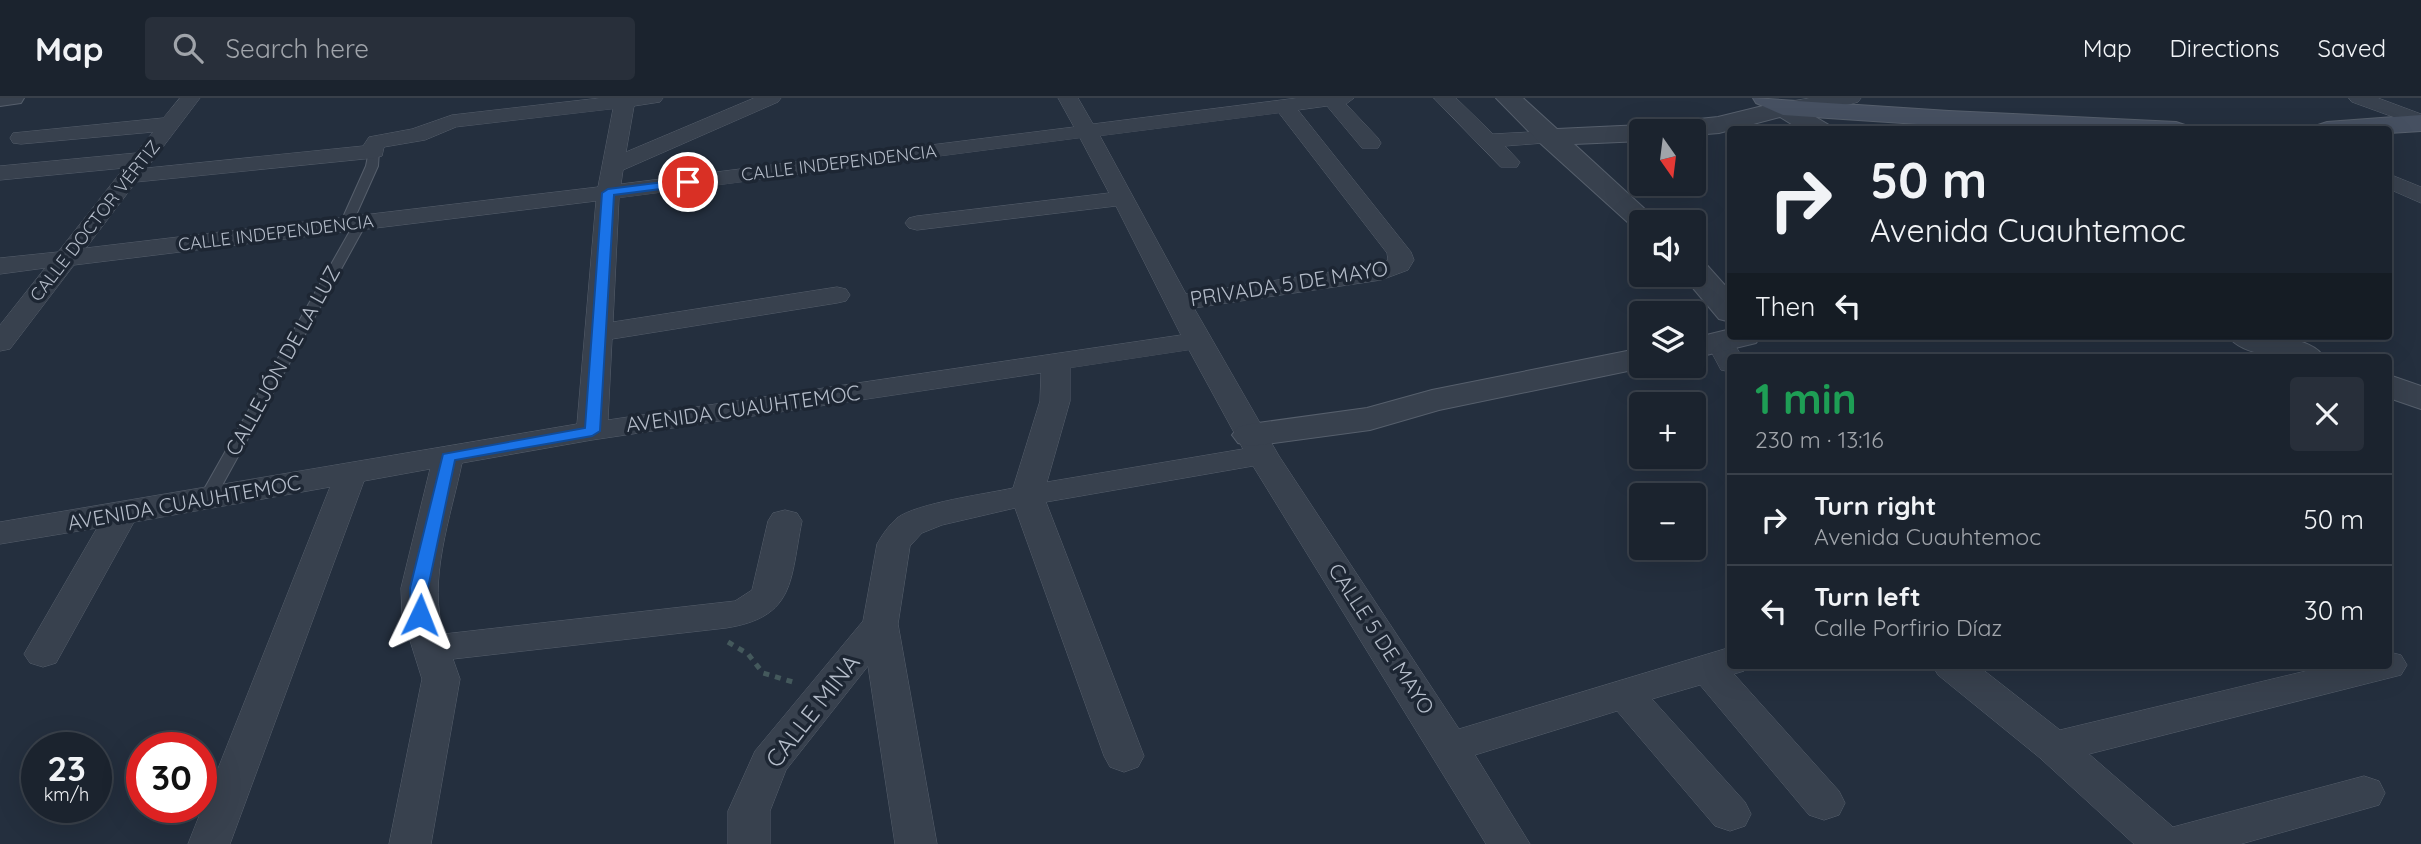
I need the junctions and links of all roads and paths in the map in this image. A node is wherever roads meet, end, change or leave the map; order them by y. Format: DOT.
graph roads {
  1 [pos="12,98"];
  2 [pos="190,98"];
  3 [pos="653,98"];
  4 [pos="771,98"];
  5 [pos="1068,98"];
  6 [pos="1444,98"];
  7 [pos="1508,98"];
  8 [pos="1851,98"];
  9 [pos="2360,98"];
  10 [pos="0,99"];
  11 [pos="1338,99"];
  12 [pos="624,100"];
  13 [pos="1774,103"];
  14 [pos="1284,106"];
  15 [pos="1949,119"];
  16 [pos="2421,122"];
  17 [pos="170,124"];
  18 [pos="1706,126"];
  19 [pos="1813,126"];
  20 [pos="1964,126"];
  21 [pos="2086,126"];
  22 [pos="2374,126"];
  23 [pos="1087,131"];
  24 [pos="1629,133"];
  25 [pos="1549,136"];
  26 [pos="21,138"];
  27 [pos="1488,141"];
  28 [pos="1370,143"];
  29 [pos="374,151"];
  30 [pos="1509,162"];
  31 [pos="613,166"];
  32 [pos="138,168"];
  33 [pos="0,173"];
  34 [pos="2392,182"];
  35 [pos="608,193"];
  36 [pos="2421,196"];
  37 [pos="1121,198"];
  38 [pos="1631,210"];
  39 [pos="354,223"];
  40 [pos="917,223"];
  41 [pos="64,259"];
  42 [pos="0,266"];
  43 [pos="1701,287"];
  44 [pos="837,295"];
  45 [pos="1177,303"];
  46 [pos="598,334"];
  47 [pos="1724,340"];
  48 [pos="2257,340"];
  49 [pos="1197,341"];
  50 [pos="0,343"];
  51 [pos="2298,354"];
  52 [pos="1629,361"];
  53 [pos="1055,363"];
  54 [pos="2392,387"];
  55 [pos="2421,398"];
  56 [pos="592,431"];
  57 [pos="1256,445"];
  58 [pos="448,457"];
  59 [pos="351,474"];
  60 [pos="1027,495"];
  61 [pos="206,500"];
  62 [pos="122,514"];
  63 [pos="785,521"];
  64 [pos="0,533"];
  65 [pos="692,619"];
  66 [pos="880,624"];
  67 [pos="429,649"];
  68 [pos="43,654"];
  69 [pos="1719,665"];
  70 [pos="1956,669"];
  71 [pos="2374,669"];
  72 [pos="827,693"];
  73 [pos="1625,693"];
  74 [pos="1451,747"];
  75 [pos="2054,747"];
  76 [pos="1124,756"];
  77 [pos="2364,793"];
  78 [pos="1824,803"];
  79 [pos="1730,814"];
  80 [pos="209,844"];
  81 [pos="410,844"];
  82 [pos="749,844"];
  83 [pos="916,844"];
  84 [pos="1509,844"];
  85 [pos="2162,844"];
  86 [pos="2176,844"];
  1 -- 10 [label="street"];
  2 -- 17 [label="street, CALLE DOCTOR VÉRTIZ"];
  3 -- 12 [label="street"];
  4 -- 31 [label="street"];
  5 -- 23 [label="street, CALLE 5 DE MAYO"];
  6 -- 27 [label="street"];
  7 -- 25 [label="street"];
  8 -- 13 [label="street"];
  9 -- 16 [label="street"];
  11 -- 14 [label="street, CALLE INDEPENDENCIA"];
  11 -- 28 [label="street"];
  12 -- 29 [label="street"];
  12 -- 31 [label="street"];
  13 -- 15 [label="main road"];
  13 -- 18 [label="street"];
  13 -- 19 [label="street"];
  14 -- 23 [label="street, CALLE INDEPENDENCIA"];
  14 -- 45 [label="street, PRIVADA 5 DE MAYO"];
  15 -- 20 [label="street"];
  15 -- 21 [label="main road"];
  16 -- 22 [label="main road"];
  17 -- 26 [label="street"];
  17 -- 32 [label="street, CALLE DOCTOR VÉRTIZ"];
  23 -- 35 [label="street, CALLE INDEPENDENCIA"];
  23 -- 37 [label="street, CALLE 5 DE MAYO"];
  24 -- 25 [label="street"];
  25 -- 27 [label="street"];
  25 -- 38 [label="street"];
  27 -- 30 [label="street"];
  29 -- 32 [label="street"];
  29 -- 39 [label="lane, CALLEJÓN DE LA LUZ"];
  31 -- 35 [label="street"];
  32 -- 33 [label="street"];
  32 -- 41 [label="street, CALLE DOCTOR VÉRTIZ"];
  34 -- 36 [label="street"];
  35 -- 39 [label="street, CALLE INDEPENDENCIA"];
  35 -- 46 [label="street"];
  37 -- 40 [label="street"];
  37 -- 45 [label="street, CALLE 5 DE MAYO"];
  39 -- 41 [label="street, CALLE INDEPENDENCIA"];
  39 -- 61 [label="lane, CALLEJÓN DE LA LUZ"];
  41 -- 42 [label="street, CALLE INDEPENDENCIA"];
  41 -- 50 [label="street, CALLE DOCTOR VÉRTIZ"];
  43 -- 47 [label="street"];
  44 -- 46 [label="street"];
  45 -- 49 [label="street, CALLE 5 DE MAYO"];
  46 -- 56 [label="street"];
  48 -- 51 [label="street"];
  49 -- 53 [label="street, AVENIDA CUAUHTEMOC"];
  49 -- 57 [label="street, CALLE 5 DE MAYO"];
  52 -- 57 [label="street"];
  53 -- 56 [label="street, AVENIDA CUAUHTEMOC"];
  53 -- 60 [label="street"];
  54 -- 55 [label="street"];
  56 -- 58 [label="street, AVENIDA CUAUHTEMOC"];
  57 -- 60 [label="street"];
  57 -- 74 [label="street, CALLE 5 DE MAYO"];
  58 -- 59 [label="street, AVENIDA CUAUHTEMOC"];
  58 -- 67 [label="street"];
  59 -- 61 [label="street, AVENIDA CUAUHTEMOC"];
  59 -- 80 [label="street"];
  60 -- 66 [label="street, CALLE MINA"];
  60 -- 76 [label="street"];
  61 -- 62 [label="street, AVENIDA CUAUHTEMOC"];
  62 -- 64 [label="street, AVENIDA CUAUHTEMOC"];
  62 -- 68 [label="street"];
  63 -- 65 [label="street"];
  65 -- 67 [label="street"];
  65 -- 72 [label="path"];
  66 -- 72 [label="street, CALLE MINA"];
  66 -- 83 [label="street, CALLE MINA"];
  67 -- 81 [label="street"];
  69 -- 73 [label="street"];
  69 -- 78 [label="street"];
  70 -- 75 [label="street"];
  71 -- 75 [label="street"];
  72 -- 82 [label="street, CALLE MINA"];
  73 -- 74 [label="street"];
  73 -- 79 [label="street"];
  74 -- 84 [label="street, CALLE 5 DE MAYO"];
  75 -- 85 [label="street"];
  77 -- 86 [label="street"];
}
